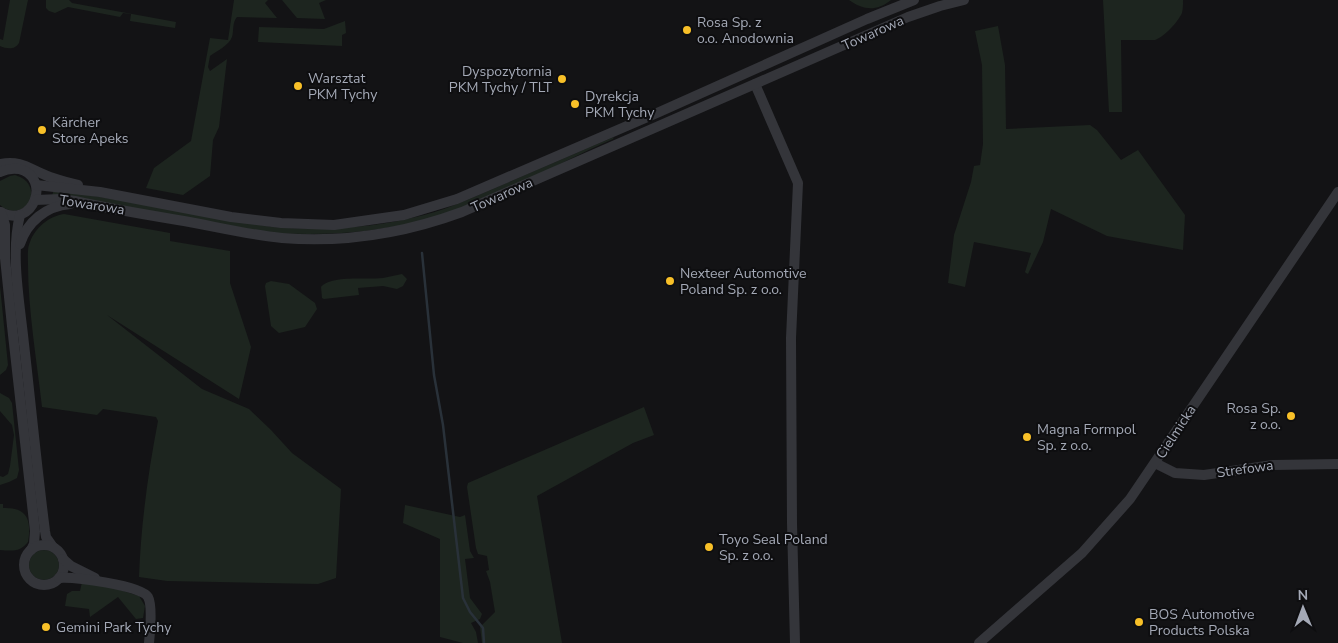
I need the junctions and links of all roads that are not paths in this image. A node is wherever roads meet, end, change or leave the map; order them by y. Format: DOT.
graph roads {
  1 [pos="900,0"];
  2 [pos="914,0"];
  3 [pos="964,0"];
  4 [pos="940,3"];
  5 [pos="892,8"];
  6 [pos="755,84"];
  7 [pos="627,126"];
  8 [pos="632,138"];
  9 [pos="0,164"];
  10 [pos="0,172"];
  11 [pos="36,185"];
  12 [pos="100,192"];
  13 [pos="1338,192"];
  14 [pos="35,200"];
  15 [pos="88,204"];
  16 [pos="0,212"];
  17 [pos="20,214"];
  18 [pos="0,241"];
  19 [pos="5,258"];
  20 [pos="16,258"];
  21 [pos="1155,463"];
  22 [pos="1338,464"];
  23 [pos="53,547"];
  24 [pos="30,550"];
  25 [pos="64,559"];
  26 [pos="59,578"];
  27 [pos="104,582"];
  28 [pos="150,643"];
  29 [pos="795,643"];
  30 [pos="980,643"];
  1 -- 5 [label="street"];
  2 -- 5 [label="street, Towarowa"];
  3 -- 4 [label="street, Towarowa"];
  4 -- 6 [label="street, Towarowa"];
  5 -- 7 [label="street, Towarowa"];
  6 -- 8 [label="street, Towarowa"];
  6 -- 29 [label="street"];
  7 -- 8 [label="street"];
  7 -- 12 [label="street, Towarowa"];
  8 -- 15 [label="street, Towarowa"];
  9 -- 12 [label="street"];
  10 -- 11 [label="street"];
  11 -- 12 [label="street, Towarowa"];
  11 -- 14 [label="street"];
  13 -- 21 [label="street, Cielmicka"];
  14 -- 15 [label="street, Towarowa"];
  14 -- 17 [label="street"];
  15 -- 20 [label="street"];
  16 -- 17 [label="street"];
  16 -- 19 [label="street"];
  17 -- 20 [label="street"];
  18 -- 19 [label="street"];
  19 -- 24 [label="street"];
  20 -- 23 [label="street"];
  21 -- 22 [label="street, Strefowa"];
  21 -- 30 [label="street, Cielmicka"];
  23 -- 24 [label="street"];
  23 -- 25 [label="street"];
  24 -- 26 [label="street"];
  25 -- 26 [label="street"];
  25 -- 27 [label="street"];
  26 -- 27 [label="street"];
  27 -- 28 [label="street"];
}
